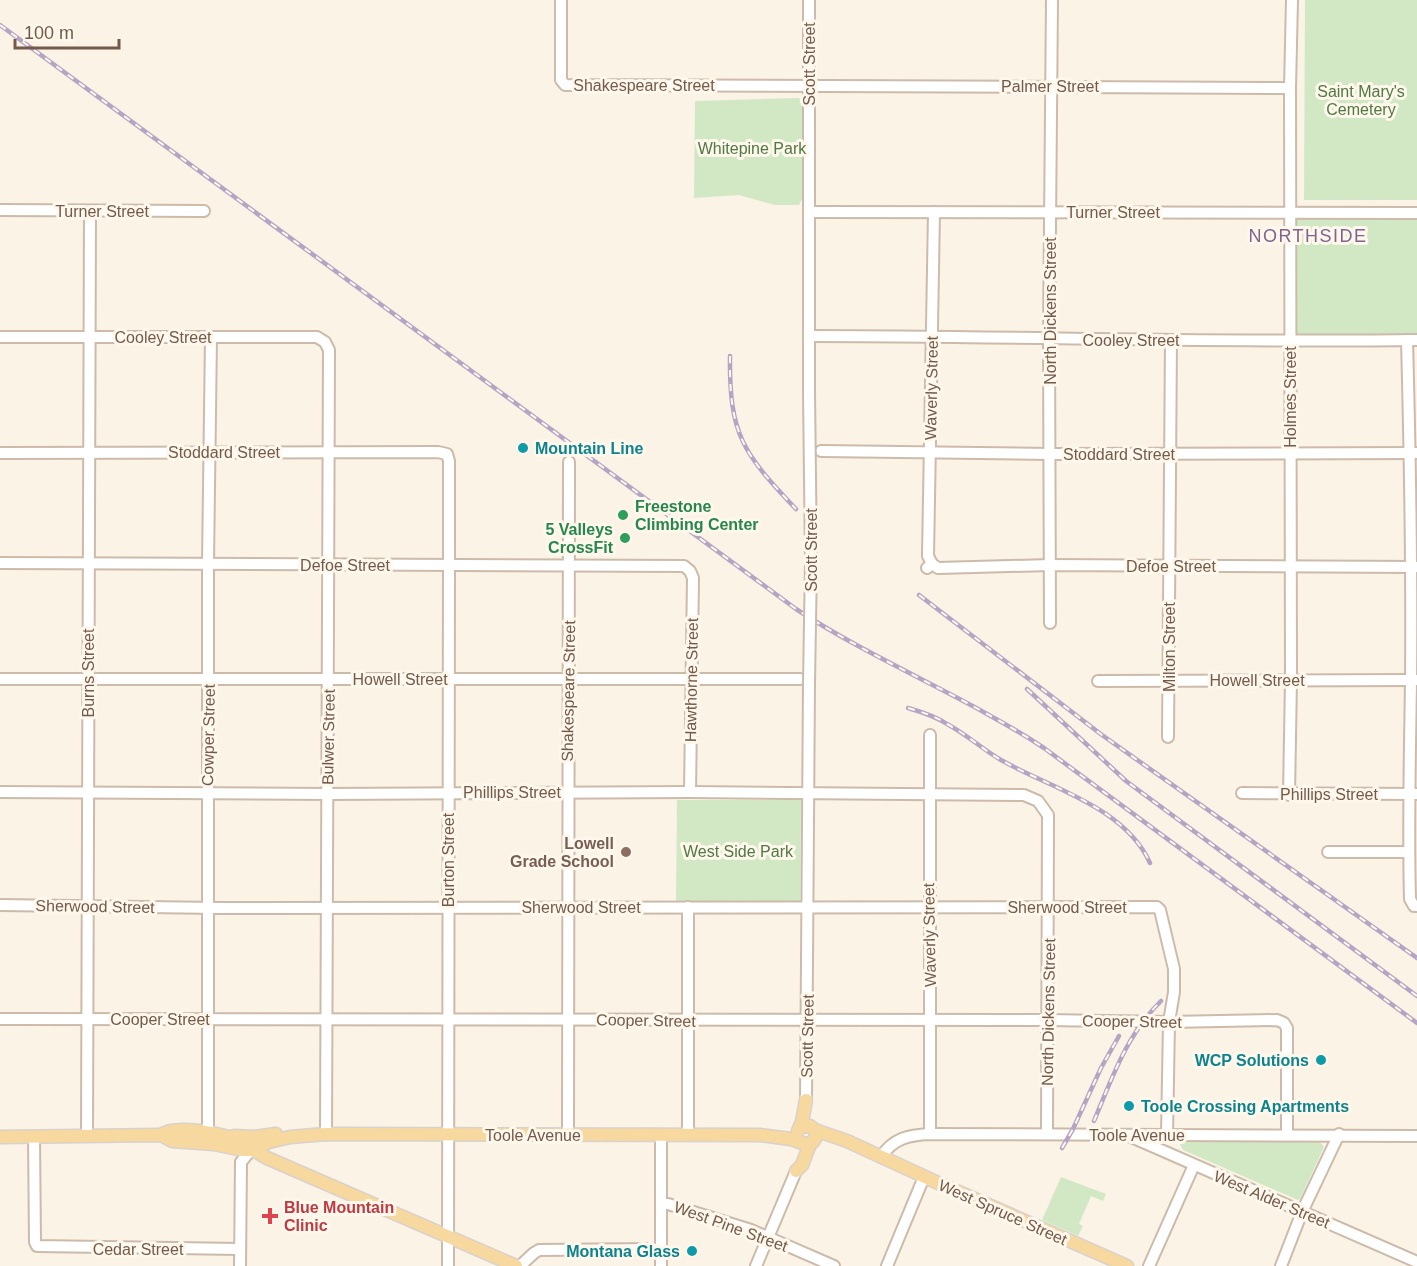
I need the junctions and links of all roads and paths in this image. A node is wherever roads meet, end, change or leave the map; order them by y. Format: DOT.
graph roads {
  1 [pos="561,0"];
  2 [pos="809,0"];
  3 [pos="1052,0"];
  4 [pos="1292,0"];
  5 [pos="809,85"];
  6 [pos="1052,86"];
  7 [pos="1290,88"];
  8 [pos="0,210"];
  9 [pos="90,211"];
  10 [pos="204,211"];
  11 [pos="810,212"];
  12 [pos="934,212"];
  13 [pos="1051,212"];
  14 [pos="1290,212"];
  15 [pos="1417,213"];
  16 [pos="809,336"];
  17 [pos="932,336"];
  18 [pos="0,337"];
  19 [pos="90,337"];
  20 [pos="211,337"];
  21 [pos="1049,339"];
  22 [pos="1171,340"];
  23 [pos="1291,340"];
  24 [pos="1412,340"];
  25 [pos="325,342"];
  26 [pos="821,450"];
  27 [pos="88,452"];
  28 [pos="209,452"];
  29 [pos="330,452"];
  30 [pos="0,453"];
  31 [pos="447,453"];
  32 [pos="929,453"];
  33 [pos="1170,453"];
  34 [pos="1414,453"];
  35 [pos="1051,454"];
  36 [pos="1290,454"];
  37 [pos="569,462"];
  38 [pos="0,563"];
  39 [pos="88,564"];
  40 [pos="208,564"];
  41 [pos="569,565"];
  42 [pos="330,566"];
  43 [pos="449,566"];
  44 [pos="930,566"];
  45 [pos="1050,566"];
  46 [pos="1169,566"];
  47 [pos="1291,567"];
  48 [pos="1414,567"];
  49 [pos="688,569"];
  50 [pos="1050,623"];
  51 [pos="329,678"];
  52 [pos="0,679"];
  53 [pos="88,679"];
  54 [pos="209,679"];
  55 [pos="449,679"];
  56 [pos="568,680"];
  57 [pos="691,680"];
  58 [pos="1291,680"];
  59 [pos="1414,680"];
  60 [pos="805,681"];
  61 [pos="1098,681"];
  62 [pos="1169,681"];
  63 [pos="930,735"];
  64 [pos="1168,737"];
  65 [pos="0,792"];
  66 [pos="87,792"];
  67 [pos="567,792"];
  68 [pos="690,792"];
  69 [pos="207,793"];
  70 [pos="448,793"];
  71 [pos="1242,793"];
  72 [pos="328,794"];
  73 [pos="808,794"];
  74 [pos="929,794"];
  75 [pos="1413,794"];
  76 [pos="1024,795"];
  77 [pos="1289,795"];
  78 [pos="1328,852"];
  79 [pos="1408,852"];
  80 [pos="0,905"];
  81 [pos="1416,906"];
  82 [pos="88,907"];
  83 [pos="328,907"];
  84 [pos="567,907"];
  85 [pos="688,907"];
  86 [pos="808,907"];
  87 [pos="929,907"];
  88 [pos="207,908"];
  89 [pos="448,908"];
  90 [pos="1049,908"];
  91 [pos="0,1019"];
  92 [pos="207,1019"];
  93 [pos="327,1019"];
  94 [pos="447,1019"];
  95 [pos="569,1019"];
  96 [pos="87,1020"];
  97 [pos="688,1020"];
  98 [pos="930,1020"];
  99 [pos="1047,1020"];
  100 [pos="807,1021"];
  101 [pos="1169,1022"];
  102 [pos="806,1100"];
  103 [pos="212,1134"];
  104 [pos="326,1134"];
  105 [pos="448,1134"];
  106 [pos="930,1134"];
  107 [pos="1047,1134"];
  108 [pos="1287,1134"];
  109 [pos="1339,1134"];
  110 [pos="307,1135"];
  111 [pos="568,1135"];
  112 [pos="661,1135"];
  113 [pos="687,1135"];
  114 [pos="1126,1135"];
  115 [pos="1167,1135"];
  116 [pos="87,1136"];
  117 [pos="161,1136"];
  118 [pos="806,1136"];
  119 [pos="1417,1136"];
  120 [pos="0,1137"];
  121 [pos="34,1137"];
  122 [pos="251,1150"];
  123 [pos="881,1156"];
  124 [pos="1194,1165"];
  125 [pos="796,1171"];
  126 [pos="924,1177"];
  127 [pos="661,1204"];
  128 [pos="1302,1212"];
  129 [pos="449,1236"];
  130 [pos="768,1237"];
  131 [pos="240,1249"];
  132 [pos="661,1249"];
  133 [pos="1417,1262"];
  134 [pos="240,1266"];
  135 [pos="448,1266"];
  136 [pos="518,1266"];
  137 [pos="661,1266"];
  138 [pos="756,1266"];
  139 [pos="834,1266"];
  140 [pos="888,1266"];
  141 [pos="1126,1266"];
  142 [pos="1149,1266"];
  143 [pos="1281,1266"];
  1 -- 5 [label="street, Shakespeare Street"];
  2 -- 5 [label="street, Scott Street"];
  3 -- 6 [label="street, North Dickens Street"];
  4 -- 7 [label="street, Holmes Street"];
  5 -- 6 [label="street, Palmer Street"];
  5 -- 11 [label="street, Scott Street"];
  6 -- 7 [label="street, Palmer Street"];
  6 -- 13 [label="street, North Dickens Street"];
  7 -- 14 [label="street, Holmes Street"];
  8 -- 9 [label="street, Turner Street"];
  9 -- 10 [label="street, Turner Street"];
  9 -- 19 [label="street, Burns Street"];
  11 -- 12 [label="street, Turner Street"];
  11 -- 16 [label="street, Scott Street"];
  12 -- 13 [label="street, Turner Street"];
  12 -- 17 [label="street, Waverly Street"];
  13 -- 14 [label="street, Turner Street"];
  13 -- 21 [label="street, North Dickens Street"];
  14 -- 15 [label="street, Turner Street"];
  14 -- 23 [label="street, Holmes Street"];
  16 -- 17 [label="street, Cooley Street"];
  16 -- 60 [label="street, Scott Street, bridge"];
  17 -- 21 [label="street, Cooley Street"];
  17 -- 32 [label="street, Waverly Street"];
  18 -- 19 [label="street, Cooley Street"];
  19 -- 20 [label="street, Cooley Street"];
  19 -- 27 [label="street, Burns Street"];
  20 -- 25 [label="street, Cooley Street"];
  20 -- 28 [label="street, Cowper Street"];
  21 -- 22 [label="street, Cooley Street"];
  21 -- 35 [label="street, North Dickens Street"];
  22 -- 23 [label="street, Cooley Street"];
  22 -- 33 [label="street, Milton Street"];
  23 -- 24 [label="street, Cooley Street"];
  23 -- 36 [label="street, Holmes Street"];
  24 -- 34 [label="street"];
  25 -- 29 [label="street, Bulwer Street"];
  26 -- 32 [label="street, Stoddard Street"];
  27 -- 28 [label="street, Stoddard Street"];
  27 -- 30 [label="street, Stoddard Street"];
  27 -- 39 [label="street, Burns Street"];
  28 -- 29 [label="street, Stoddard Street"];
  28 -- 40 [label="street, Cowper Street"];
  29 -- 31 [label="street, Stoddard Street"];
  29 -- 42 [label="street, Bulwer Street"];
  31 -- 43 [label="street, Burton Street"];
  32 -- 35 [label="street, Stoddard Street"];
  32 -- 44 [label="street, Waverly Street"];
  33 -- 35 [label="street, Stoddard Street"];
  33 -- 36 [label="street, Stoddard Street"];
  33 -- 46 [label="street, Milton Street"];
  34 -- 36 [label="street, Stoddard Street"];
  34 -- 48 [label="street"];
  35 -- 45 [label="street, North Dickens Street"];
  36 -- 47 [label="street, Holmes Street"];
  37 -- 41 [label="street, Shakespeare Street"];
  38 -- 39 [label="street, Defoe Street"];
  39 -- 40 [label="street, Defoe Street"];
  39 -- 53 [label="street, Burns Street"];
  40 -- 42 [label="street, Defoe Street"];
  40 -- 54 [label="street, Cowper Street"];
  41 -- 43 [label="street, Defoe Street"];
  41 -- 49 [label="street, Defoe Street"];
  41 -- 56 [label="street, Shakespeare Street"];
  42 -- 43 [label="street, Defoe Street"];
  42 -- 51 [label="street, Bulwer Street"];
  43 -- 55 [label="street, Burton Street"];
  44 -- 45 [label="street, Defoe Street"];
  45 -- 46 [label="street, Defoe Street"];
  45 -- 50 [label="street, North Dickens Street"];
  46 -- 47 [label="street, Defoe Street"];
  46 -- 62 [label="street, Milton Street"];
  47 -- 48 [label="street, Defoe Street"];
  47 -- 58 [label="street, Holmes Street"];
  48 -- 59 [label="street"];
  49 -- 57 [label="street, Hawthorne Street"];
  51 -- 54 [label="street, Howell Street"];
  51 -- 55 [label="street, Howell Street"];
  51 -- 72 [label="street, Bulwer Street"];
  52 -- 53 [label="street, Howell Street"];
  53 -- 54 [label="street, Howell Street"];
  53 -- 66 [label="street, Burns Street"];
  54 -- 69 [label="street, Cowper Street"];
  55 -- 56 [label="street, Howell Street"];
  55 -- 70 [label="street, Burton Street"];
  56 -- 57 [label="street, Howell Street"];
  56 -- 67 [label="street, Shakespeare Street"];
  57 -- 60 [label="street, Howell Street"];
  57 -- 68 [label="street, Hawthorne Street"];
  58 -- 59 [label="street, Howell Street"];
  58 -- 62 [label="street, Howell Street"];
  58 -- 77 [label="street, Holmes Street"];
  59 -- 75 [label="street"];
  60 -- 73 [label="street, Scott Street"];
  61 -- 62 [label="street, Howell Street"];
  62 -- 64 [label="street, Milton Street"];
  63 -- 74 [label="street, Waverly Street"];
  65 -- 66 [label="street, Phillips Street"];
  66 -- 69 [label="street, Phillips Street"];
  66 -- 82 [label="street, Burns Street"];
  67 -- 68 [label="street, Phillips Street"];
  67 -- 70 [label="street, Phillips Street"];
  67 -- 84 [label="street, Shakespeare Street"];
  68 -- 73 [label="street, Phillips Street"];
  69 -- 72 [label="street, Phillips Street"];
  69 -- 88 [label="street, Cowper Street"];
  70 -- 72 [label="street, Phillips Street"];
  70 -- 89 [label="street, Burton Street"];
  71 -- 77 [label="street, Phillips Street"];
  72 -- 83 [label="street, Bulwer Street"];
  73 -- 74 [label="street, Phillips Street"];
  73 -- 86 [label="street, Scott Street"];
  74 -- 76 [label="street, Phillips Street"];
  74 -- 87 [label="street, Waverly Street"];
  75 -- 77 [label="street, Phillips Street"];
  75 -- 79 [label="street"];
  76 -- 90 [label="street, North Dickens Street"];
  78 -- 79 [label="street"];
  79 -- 81 [label="street"];
  80 -- 82 [label="street, Sherwood Street"];
  82 -- 88 [label="street, Sherwood Street"];
  82 -- 96 [label="street, Burns Street"];
  83 -- 88 [label="street, Sherwood Street"];
  83 -- 89 [label="street, Sherwood Street"];
  83 -- 93 [label="street, Bulwer Street"];
  84 -- 85 [label="street, Sherwood Street"];
  84 -- 89 [label="street, Sherwood Street"];
  84 -- 95 [label="street, Shakespeare Street"];
  85 -- 86 [label="street, Sherwood Street"];
  85 -- 97 [label="street"];
  86 -- 87 [label="street, Sherwood Street"];
  86 -- 100 [label="street, Scott Street"];
  87 -- 90 [label="street, Sherwood Street"];
  87 -- 98 [label="street, Waverly Street"];
  88 -- 92 [label="street, Cowper Street"];
  89 -- 94 [label="street, Burton Street"];
  90 -- 99 [label="street, North Dickens Street"];
  90 -- 101 [label="street, Sherwood Street"];
  91 -- 96 [label="street, Cooper Street"];
  92 -- 93 [label="street, Cooper Street"];
  92 -- 96 [label="street, Cooper Street"];
  92 -- 103 [label="street, Cowper Street"];
  93 -- 94 [label="street, Cooper Street"];
  93 -- 104 [label="street, Bulwer Street"];
  94 -- 95 [label="street, Cooper Street"];
  94 -- 105 [label="street, Burton Street"];
  95 -- 97 [label="street, Cooper Street"];
  95 -- 111 [label="street, Shakespeare Street"];
  96 -- 116 [label="street, Burns Street"];
  97 -- 100 [label="street, Cooper Street"];
  97 -- 113 [label="street"];
  98 -- 99 [label="street, Cooper Street"];
  98 -- 100 [label="street, Cooper Street"];
  98 -- 106 [label="street, Waverly Street"];
  99 -- 101 [label="street, Cooper Street"];
  99 -- 107 [label="street, North Dickens Street"];
  100 -- 102 [label="street, Scott Street"];
  101 -- 108 [label="street, Cooper Street"];
  101 -- 115 [label="street"];
  102 -- 118 [label="main road"];
  103 -- 110 [label="main road, Toole Avenue"];
  103 -- 117 [label="main road, Toole Avenue"];
  103 -- 122 [label="main road"];
  104 -- 105 [label="main road, Toole Avenue"];
  104 -- 110 [label="main road, Toole Avenue"];
  105 -- 111 [label="main road, Toole Avenue"];
  105 -- 129 [label="street, Burton Street"];
  106 -- 107 [label="street, Toole Avenue"];
  106 -- 123 [label="street, Toole Avenue"];
  107 -- 114 [label="street, Toole Avenue"];
  108 -- 109 [label="street, Toole Avenue"];
  108 -- 115 [label="street, Toole Avenue"];
  109 -- 119 [label="street, Toole Avenue"];
  109 -- 128 [label="street"];
  110 -- 122 [label="main road, Toole Avenue"];
  111 -- 112 [label="main road, Toole Avenue"];
  112 -- 113 [label="main road, Toole Avenue"];
  112 -- 127 [label="street"];
  113 -- 118 [label="main road, Toole Avenue"];
  114 -- 115 [label="street, Toole Avenue"];
  114 -- 124 [label="street, West Alder Street"];
  116 -- 117 [label="main road"];
  116 -- 121 [label="main road"];
  117 -- 122 [label="main road"];
  118 -- 123 [label="main road, Toole Avenue"];
  118 -- 125 [label="main road"];
  120 -- 121 [label="main road"];
  121 -- 131 [label="street, Cedar Street"];
  122 -- 129 [label="main road"];
  122 -- 131 [label="street"];
  123 -- 126 [label="main road, West Spruce Street"];
  124 -- 128 [label="street, West Alder Street"];
  124 -- 142 [label="street"];
  125 -- 130 [label="street"];
  126 -- 140 [label="street"];
  126 -- 141 [label="main road, West Spruce Street"];
  127 -- 130 [label="street, West Pine Street"];
  127 -- 132 [label="street"];
  128 -- 133 [label="street, West Alder Street"];
  128 -- 143 [label="street"];
  129 -- 135 [label="street, Burton Street"];
  129 -- 136 [label="main road"];
  130 -- 138 [label="street"];
  130 -- 139 [label="street, West Pine Street"];
  131 -- 134 [label="street"];
  132 -- 136 [label="street"];
  132 -- 137 [label="street"];
}
